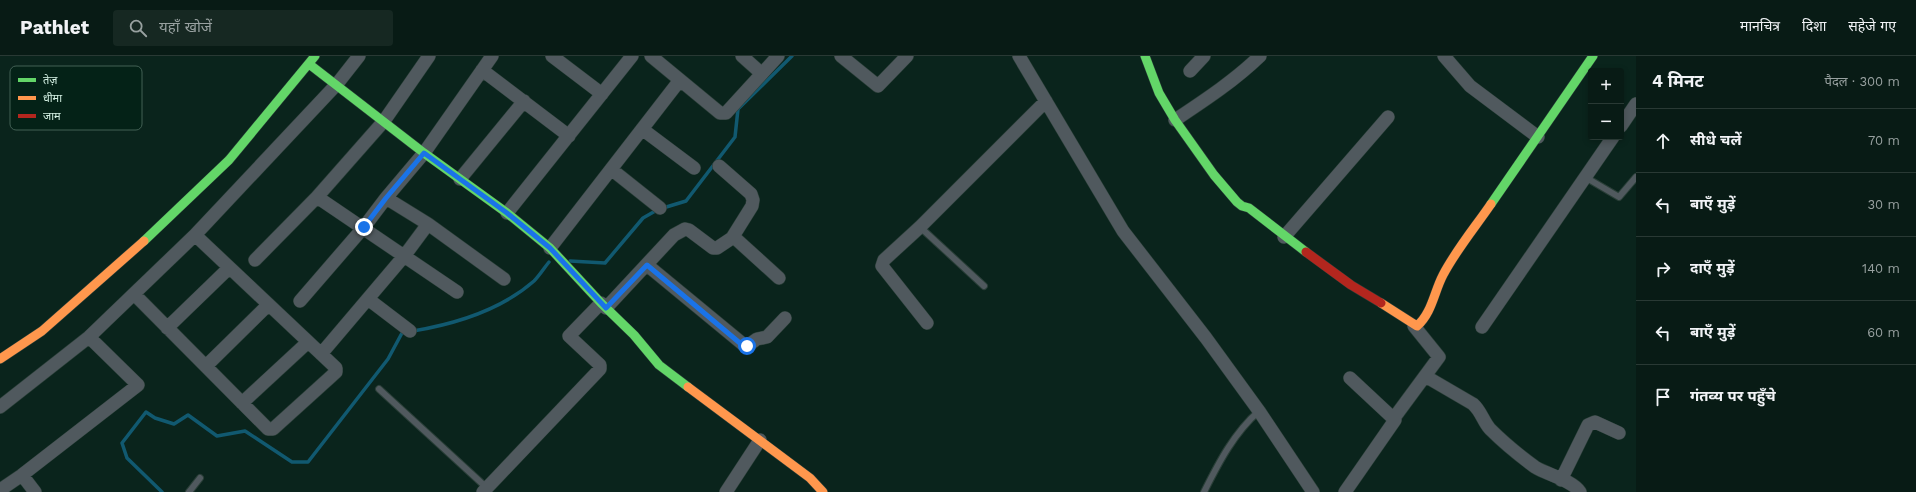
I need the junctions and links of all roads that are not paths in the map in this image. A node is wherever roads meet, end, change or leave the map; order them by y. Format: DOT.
graph roads {
  1 [pos="316,56"];
  2 [pos="359,56"];
  3 [pos="430,56"];
  4 [pos="492,56"];
  5 [pos="552,56"];
  6 [pos="632,56"];
  7 [pos="651,56"];
  8 [pos="742,56"];
  9 [pos="778,56"];
  10 [pos="841,56"];
  11 [pos="907,56"];
  12 [pos="1019,56"];
  13 [pos="1145,56"];
  14 [pos="1204,56"];
  15 [pos="1260,56"];
  16 [pos="1444,56"];
  17 [pos="1593,56"];
  18 [pos="309,64"];
  19 [pos="482,70"];
  20 [pos="1190,70"];
  21 [pos="761,73"];
  22 [pos="680,80"];
  23 [pos="337,84"];
  24 [pos="602,94"];
  25 [pos="524,101"];
  26 [pos="1046,101"];
  27 [pos="1636,104"];
  28 [pos="1388,117"];
  29 [pos="1175,120"];
  30 [pos="384,121"];
  31 [pos="1624,122"];
  32 [pos="642,129"];
  33 [pos="569,136"];
  34 [pos="1538,137"];
  35 [pos="1611,140"];
  36 [pos="424,153"];
  37 [pos="719,166"];
  38 [pos="694,168"];
  39 [pos="610,170"];
  40 [pos="1585,177"];
  41 [pos="1636,177"];
  42 [pos="460,179"];
  43 [pos="317,197"];
  44 [pos="386,198"];
  45 [pos="660,208"];
  46 [pos="507,213"];
  47 [pos="428,224"];
  48 [pos="364,227"];
  49 [pos="920,227"];
  50 [pos="195,235"];
  51 [pos="1284,237"];
  52 [pos="732,238"];
  53 [pos="550,248"];
  54 [pos="405,255"];
  55 [pos="255,260"];
  56 [pos="647,265"];
  57 [pos="229,268"];
  58 [pos="779,278"];
  59 [pos="504,280"];
  60 [pos="984,286"];
  61 [pos="457,292"];
  62 [pos="134,294"];
  63 [pos="368,299"];
  64 [pos="300,301"];
  65 [pos="268,305"];
  66 [pos="604,306"];
  67 [pos="785,318"];
  68 [pos="928,323"];
  69 [pos="1414,326"];
  70 [pos="1482,327"];
  71 [pos="168,328"];
  72 [pos="410,331"];
  73 [pos="89,337"];
  74 [pos="308,342"];
  75 [pos="321,354"];
  76 [pos="0,359"];
  77 [pos="206,366"];
  78 [pos="1425,376"];
  79 [pos="1350,378"];
  80 [pos="379,389"];
  81 [pos="242,403"];
  82 [pos="0,407"];
  83 [pos="1259,411"];
  84 [pos="1394,418"];
  85 [pos="1619,433"];
  86 [pos="760,440"];
  87 [pos="22,475"];
  88 [pos="200,478"];
  89 [pos="1561,480"];
  90 [pos="0,490"];
  91 [pos="485,490"];
  92 [pos="35,492"];
  93 [pos="189,492"];
  94 [pos="726,492"];
  95 [pos="824,492"];
  96 [pos="1204,492"];
  97 [pos="1313,492"];
  98 [pos="1346,492"];
  99 [pos="1580,492"];
  1 -- 18 [label="street"];
  2 -- 23 [label="street"];
  3 -- 30 [label="street"];
  4 -- 19 [label="street"];
  5 -- 24 [label="street"];
  6 -- 24 [label="street"];
  7 -- 22 [label="street"];
  8 -- 21 [label="street"];
  9 -- 21 [label="street"];
  10 -- 11 [label="street"];
  12 -- 26 [label="street"];
  13 -- 29 [label="street"];
  14 -- 20 [label="street"];
  15 -- 29 [label="street"];
  16 -- 34 [label="street"];
  17 -- 34 [label="street"];
  18 -- 23 [label="street"];
  18 -- 76 [label="street"];
  19 -- 25 [label="street"];
  19 -- 36 [label="street"];
  21 -- 22 [label="street"];
  22 -- 32 [label="street"];
  23 -- 30 [label="street"];
  23 -- 50 [label="street"];
  24 -- 33 [label="street"];
  25 -- 33 [label="street"];
  25 -- 42 [label="street"];
  26 -- 49 [label="street"];
  26 -- 83 [label="street"];
  27 -- 31 [label="street"];
  28 -- 51 [label="street"];
  29 -- 51 [label="street"];
  30 -- 36 [label="street"];
  30 -- 43 [label="street"];
  32 -- 38 [label="street"];
  32 -- 39 [label="street"];
  33 -- 46 [label="street"];
  34 -- 69 [label="street"];
  35 -- 40 [label="street"];
  36 -- 42 [label="street"];
  36 -- 44 [label="street"];
  37 -- 52 [label="street"];
  39 -- 45 [label="street"];
  39 -- 53 [label="street"];
  40 -- 41 [label="lane"];
  40 -- 70 [label="street"];
  42 -- 46 [label="street"];
  43 -- 48 [label="street"];
  43 -- 55 [label="street"];
  44 -- 47 [label="street"];
  44 -- 48 [label="street"];
  46 -- 53 [label="street"];
  47 -- 54 [label="street"];
  47 -- 59 [label="street"];
  48 -- 54 [label="street"];
  48 -- 64 [label="street"];
  49 -- 60 [label="lane"];
  49 -- 68 [label="street"];
  50 -- 57 [label="street"];
  50 -- 62 [label="street"];
  51 -- 69 [label="street"];
  52 -- 56 [label="street"];
  52 -- 58 [label="street"];
  53 -- 66 [label="street"];
  54 -- 61 [label="street"];
  54 -- 63 [label="street"];
  56 -- 66 [label="street"];
  56 -- 67 [label="street"];
  57 -- 65 [label="street"];
  57 -- 71 [label="street"];
  62 -- 71 [label="street"];
  62 -- 73 [label="street"];
  63 -- 72 [label="street"];
  63 -- 75 [label="street"];
  65 -- 74 [label="street"];
  65 -- 77 [label="street"];
  66 -- 86 [label="street"];
  66 -- 91 [label="street"];
  69 -- 78 [label="street"];
  71 -- 77 [label="street"];
  73 -- 82 [label="street"];
  73 -- 87 [label="street"];
  74 -- 75 [label="street"];
  74 -- 81 [label="street"];
  75 -- 81 [label="street"];
  77 -- 81 [label="street"];
  78 -- 84 [label="street"];
  78 -- 89 [label="street"];
  79 -- 84 [label="street"];
  80 -- 91 [label="lane"];
  83 -- 96 [label="lane"];
  83 -- 97 [label="street"];
  84 -- 98 [label="street"];
  85 -- 89 [label="street"];
  86 -- 94 [label="street"];
  86 -- 95 [label="street"];
  87 -- 90 [label="street"];
  87 -- 92 [label="street"];
  88 -- 93 [label="lane"];
  89 -- 99 [label="street"];
}
